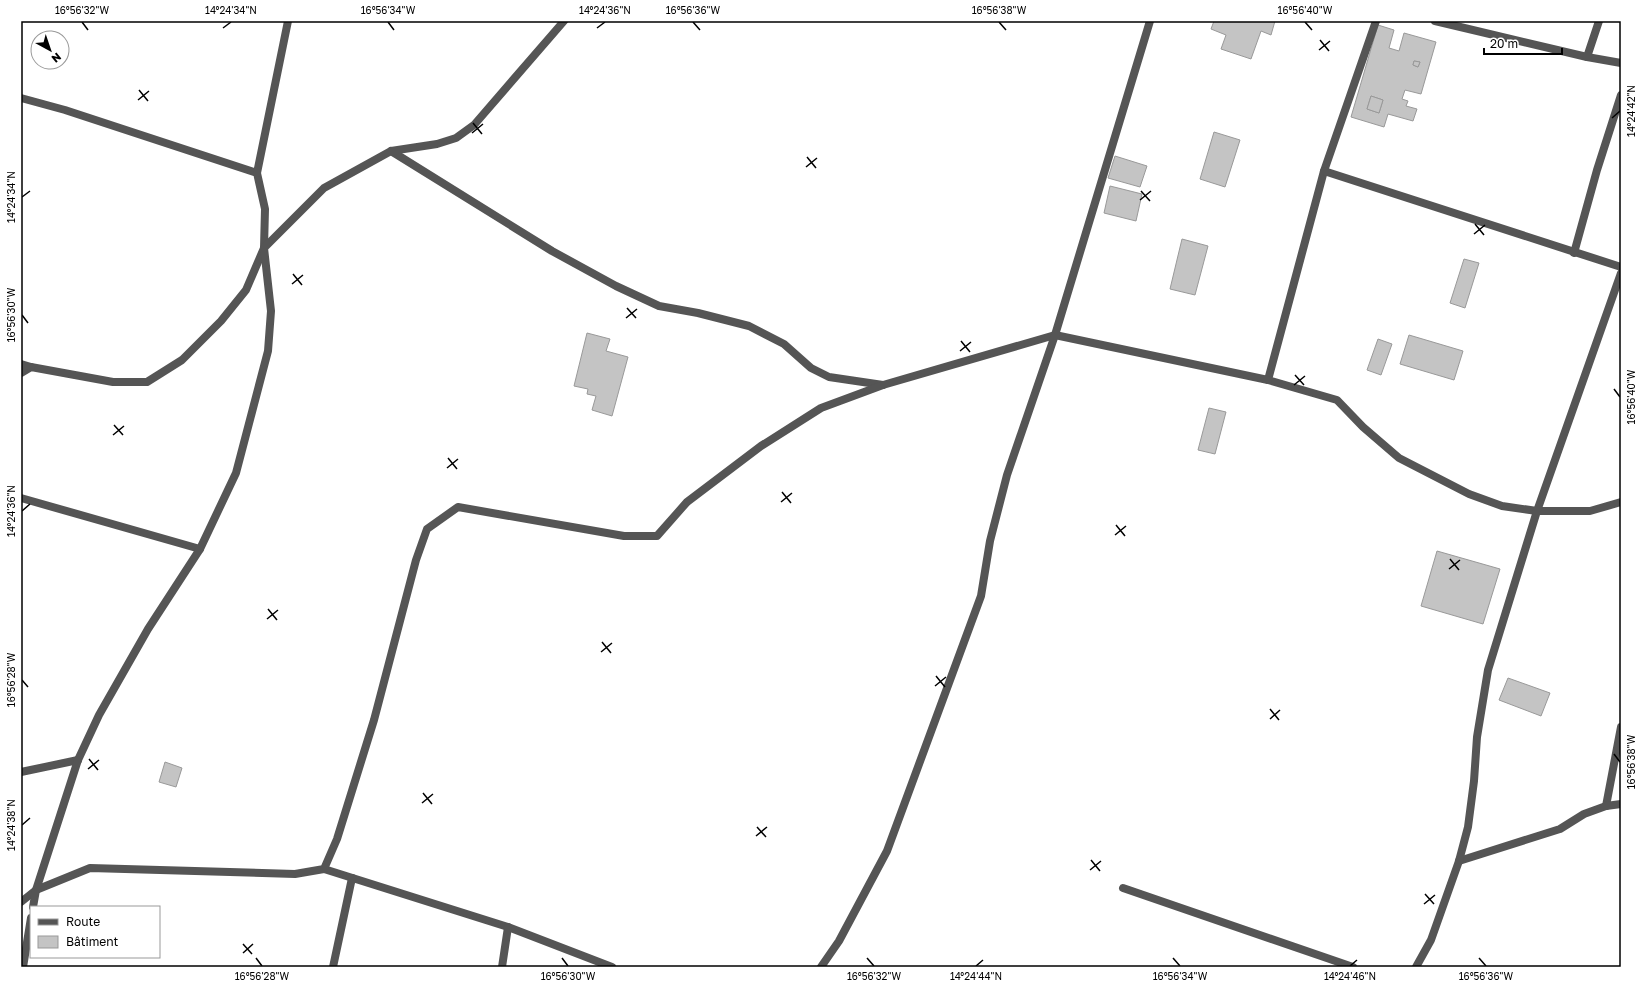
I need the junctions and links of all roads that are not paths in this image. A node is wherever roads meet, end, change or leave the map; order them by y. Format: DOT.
graph roads {
  1 [pos="288,21"];
  2 [pos="564,21"];
  3 [pos="1150,21"];
  4 [pos="1376,21"];
  5 [pos="1435,21"];
  6 [pos="1599,21"];
  7 [pos="1587,57"];
  8 [pos="1621,63"];
  9 [pos="1621,96"];
  10 [pos="21,98"];
  11 [pos="391,151"];
  12 [pos="1324,171"];
  13 [pos="257,173"];
  14 [pos="264,248"];
  15 [pos="1574,253"];
  16 [pos="1621,267"];
  17 [pos="1621,274"];
  18 [pos="1055,335"];
  19 [pos="21,364"];
  20 [pos="31,367"];
  21 [pos="21,373"];
  22 [pos="1268,380"];
  23 [pos="884,385"];
  24 [pos="21,498"];
  25 [pos="1621,502"];
  26 [pos="1537,511"];
  27 [pos="200,549"];
  28 [pos="1621,727"];
  29 [pos="78,760"];
  30 [pos="21,772"];
  31 [pos="1621,804"];
  32 [pos="1606,806"];
  33 [pos="1459,861"];
  34 [pos="324,869"];
  35 [pos="352,878"];
  36 [pos="1123,888"];
  37 [pos="36,890"];
  38 [pos="21,902"];
  39 [pos="33,906"];
  40 [pos="30,924"];
  41 [pos="508,927"];
  42 [pos="23,967"];
  43 [pos="333,967"];
  44 [pos="502,967"];
  45 [pos="612,967"];
  46 [pos="821,967"];
  47 [pos="1353,967"];
  48 [pos="1416,967"];
  1 -- 13 [label="street"];
  2 -- 11 [label="street"];
  3 -- 18 [label="street"];
  4 -- 12 [label="street"];
  5 -- 7 [label="street"];
  6 -- 7 [label="street"];
  7 -- 8 [label="street"];
  9 -- 15 [label="street"];
  10 -- 13 [label="street"];
  11 -- 14 [label="street"];
  11 -- 23 [label="street"];
  12 -- 15 [label="street"];
  12 -- 22 [label="street"];
  13 -- 14 [label="street"];
  14 -- 20 [label="street"];
  14 -- 27 [label="street"];
  15 -- 16 [label="street"];
  17 -- 26 [label="street"];
  18 -- 22 [label="street"];
  18 -- 23 [label="street"];
  18 -- 46 [label="street"];
  19 -- 20 [label="street"];
  20 -- 21 [label="street"];
  22 -- 26 [label="street"];
  23 -- 34 [label="street"];
  24 -- 27 [label="street"];
  25 -- 26 [label="street"];
  26 -- 33 [label="street"];
  27 -- 29 [label="street"];
  28 -- 32 [label="street"];
  29 -- 30 [label="street"];
  29 -- 37 [label="street"];
  31 -- 32 [label="street"];
  32 -- 33 [label="street"];
  33 -- 48 [label="street"];
  34 -- 35 [label="street"];
  34 -- 37 [label="street"];
  35 -- 41 [label="street"];
  35 -- 43 [label="street"];
  36 -- 47 [label="street"];
  37 -- 38 [label="street"];
  37 -- 39 [label="street"];
  40 -- 42 [label="street"];
  41 -- 44 [label="street"];
  41 -- 45 [label="street"];
}
